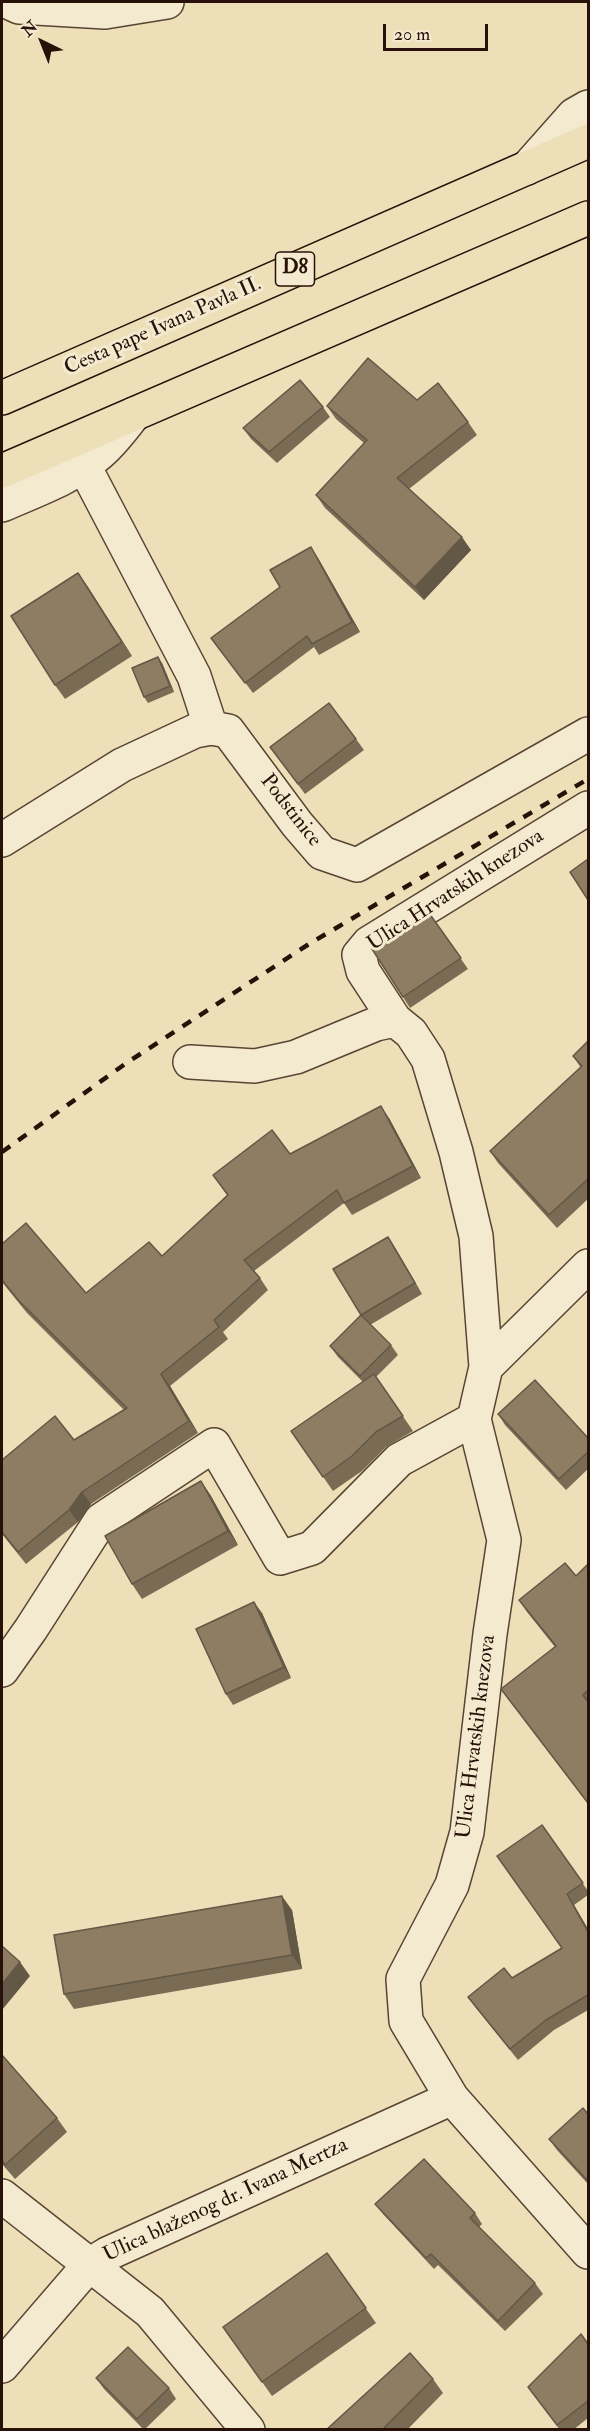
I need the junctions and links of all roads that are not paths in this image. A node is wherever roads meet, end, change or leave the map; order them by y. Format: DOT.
graph roads {
  1 [pos="8,2"];
  2 [pos="166,2"];
  3 [pos="588,107"];
  4 [pos="588,141"];
  5 [pos="527,168"];
  6 [pos="588,218"];
  7 [pos="2,398"];
  8 [pos="134,414"];
  9 [pos="84,466"];
  10 [pos="2,471"];
  11 [pos="2,505"];
  12 [pos="211,728"];
  13 [pos="588,734"];
  14 [pos="588,808"];
  15 [pos="2,840"];
  16 [pos="395,1020"];
  17 [pos="190,1062"];
  18 [pos="588,1266"];
  19 [pos="486,1367"];
  20 [pos="474,1419"];
  21 [pos="2,1670"];
  22 [pos="452,2098"];
  23 [pos="2,2196"];
  24 [pos="588,2252"];
  25 [pos="89,2265"];
  26 [pos="2,2366"];
  27 [pos="248,2430"];
  1 -- 2 [label="street"];
  3 -- 5 [label="street"];
  4 -- 5 [label="main road, Cesta pape Ivana Pavla II. / D8"];
  5 -- 7 [label="main road, Cesta pape Ivana Pavla II. / D8"];
  6 -- 8 [label="main road"];
  8 -- 9 [label="street"];
  8 -- 10 [label="main road"];
  9 -- 11 [label="street"];
  9 -- 12 [label="street"];
  12 -- 13 [label="street, Podstinice"];
  12 -- 15 [label="street"];
  14 -- 16 [label="street, Ulica Hrvatskih knezova"];
  16 -- 17 [label="street"];
  16 -- 19 [label="street, Ulica Hrvatskih knezova"];
  18 -- 19 [label="street"];
  19 -- 20 [label="street, Ulica Hrvatskih knezova"];
  20 -- 21 [label="street"];
  20 -- 22 [label="street, Ulica Hrvatskih knezova"];
  22 -- 24 [label="street, Ulica Hrvatskih knezova"];
  22 -- 25 [label="street, Ulica blaženog dr. Ivana Mertza"];
  23 -- 25 [label="street"];
  25 -- 26 [label="street, Ulica blaženog dr. Ivana Mertza"];
  25 -- 27 [label="street"];
}
